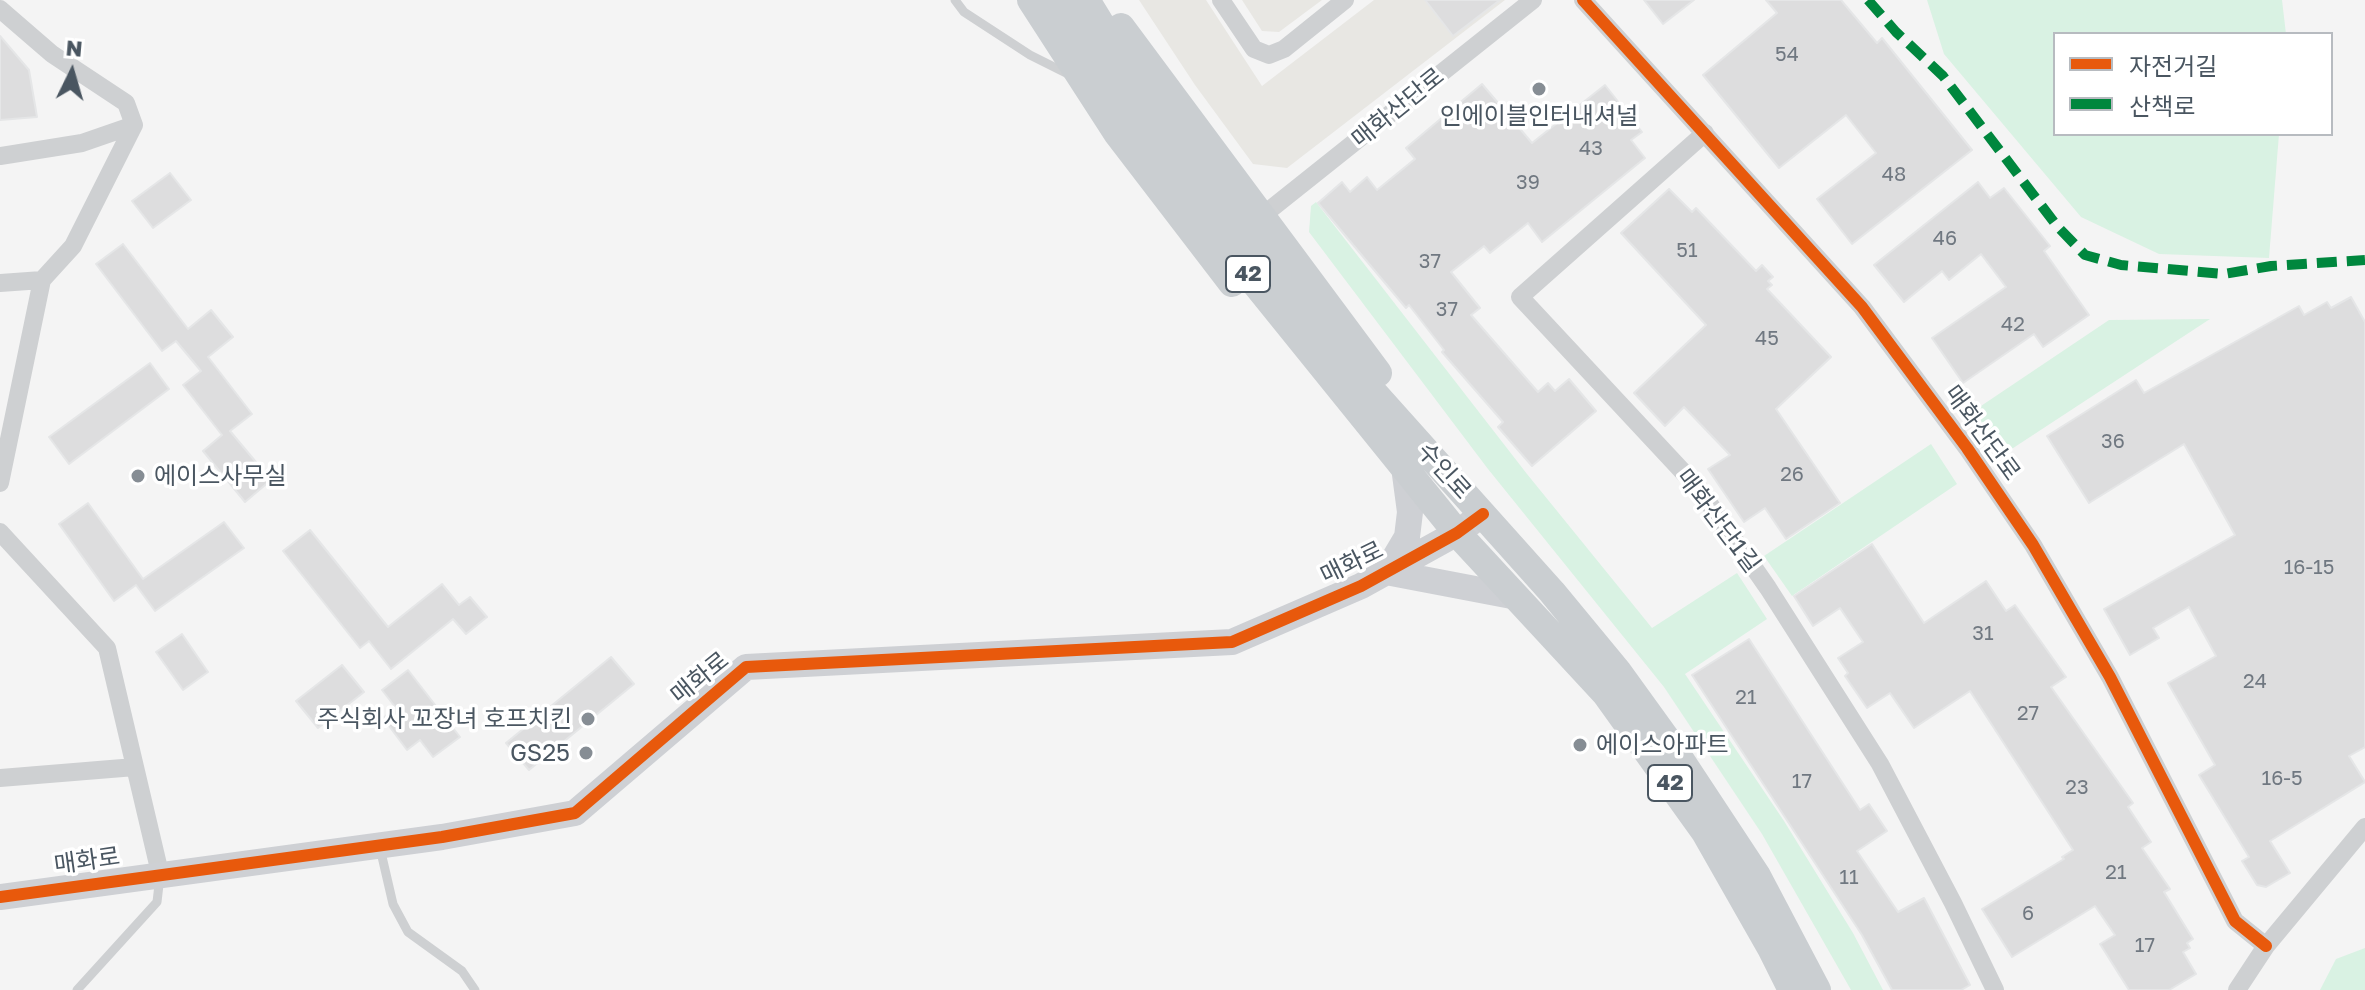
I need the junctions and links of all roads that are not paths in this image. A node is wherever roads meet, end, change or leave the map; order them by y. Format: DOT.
graph roads {
  1 [pos="955,0"];
  2 [pos="1031,0"];
  3 [pos="1061,0"];
  4 [pos="1086,0"];
  5 [pos="1104,0"];
  6 [pos="1221,0"];
  7 [pos="1345,0"];
  8 [pos="1533,0"];
  9 [pos="1583,0"];
  10 [pos="0,9"];
  11 [pos="1082,81"];
  12 [pos="134,125"];
  13 [pos="1705,133"];
  14 [pos="0,156"];
  15 [pos="1262,216"];
  16 [pos="42,280"];
  17 [pos="0,283"];
  18 [pos="1412,456"];
  19 [pos="0,483"];
  20 [pos="1483,514"];
  21 [pos="0,532"];
  22 [pos="1457,533"];
  23 [pos="1386,572"];
  24 [pos="1517,597"];
  25 [pos="135,767"];
  26 [pos="0,778"];
  27 [pos="2365,827"];
  28 [pos="379,845"];
  29 [pos="160,873"];
  30 [pos="0,897"];
  31 [pos="2266,946"];
  32 [pos="77,990"];
  33 [pos="475,990"];
  34 [pos="1792,990"];
  35 [pos="1817,990"];
  36 [pos="1995,990"];
  37 [pos="2237,990"];
  1 -- 11 [label="lane"];
  2 -- 11 [label="main road"];
  3 -- 18 [label="main road, 수인로 / 42"];
  4 -- 18 [label="main road, 수인로 / 42"];
  5 -- 15 [label="main road"];
  6 -- 7 [label="street"];
  8 -- 15 [label="street, 매화산단로"];
  9 -- 13 [label="street, 매화산단로"];
  10 -- 12 [label="street"];
  11 -- 18 [label="main road"];
  12 -- 14 [label="street"];
  12 -- 16 [label="street"];
  13 -- 31 [label="street, 매화산단로"];
  13 -- 36 [label="street, 매화산단1길"];
  15 -- 18 [label="main road"];
  16 -- 17 [label="street"];
  16 -- 19 [label="street"];
  18 -- 20 [label="main road, 수인로 / 42"];
  18 -- 22 [label="main road, 수인로 / 42"];
  18 -- 23 [label="street"];
  20 -- 22 [label="street, 매화로"];
  20 -- 35 [label="main road, 수인로 / 42"];
  21 -- 25 [label="street"];
  22 -- 23 [label="street, 매화로"];
  22 -- 24 [label="main road, 수인로 / 42"];
  23 -- 24 [label="street"];
  23 -- 28 [label="street, 매화로"];
  24 -- 34 [label="main road, 수인로 / 42"];
  25 -- 26 [label="street"];
  25 -- 29 [label="street"];
  27 -- 31 [label="street"];
  28 -- 29 [label="street, 매화로"];
  28 -- 33 [label="lane"];
  29 -- 30 [label="street, 매화로"];
  29 -- 32 [label="lane"];
  31 -- 37 [label="street"];
}
